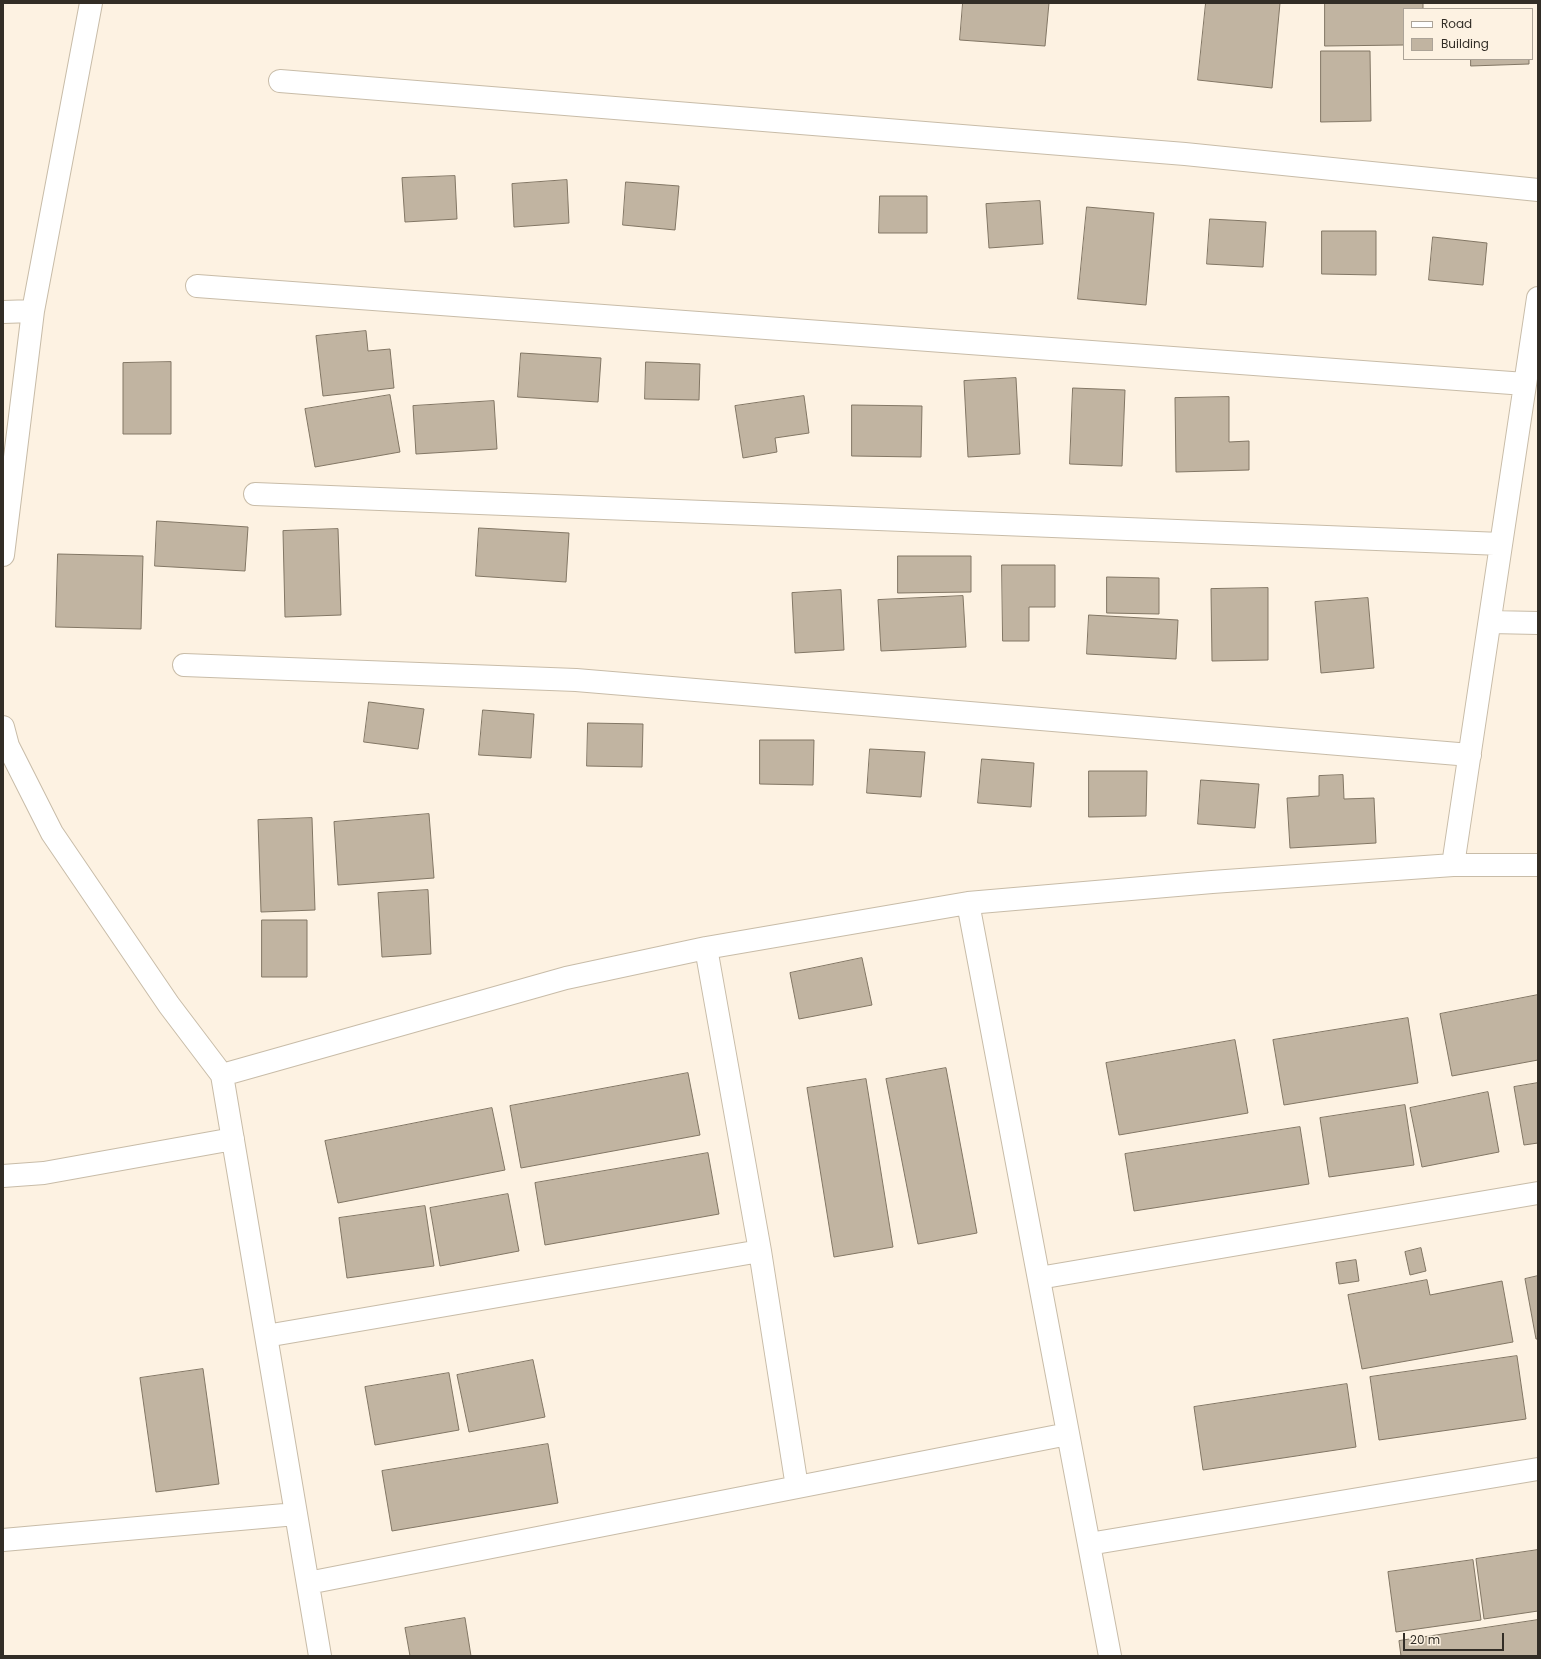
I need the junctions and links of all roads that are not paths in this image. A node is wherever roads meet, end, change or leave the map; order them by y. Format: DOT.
graph roads {
  1 [pos="91,3"];
  2 [pos="280,81"];
  3 [pos="1538,190"];
  4 [pos="197,286"];
  5 [pos="1538,298"];
  6 [pos="33,310"];
  7 [pos="3,312"];
  8 [pos="1525,384"];
  9 [pos="255,494"];
  10 [pos="1501,544"];
  11 [pos="3,555"];
  12 [pos="1490,622"];
  13 [pos="1538,623"];
  14 [pos="184,665"];
  15 [pos="3,726"];
  16 [pos="1470,755"];
  17 [pos="1453,865"];
  18 [pos="1538,865"];
  19 [pos="968,903"];
  20 [pos="706,948"];
  21 [pos="222,1075"];
  22 [pos="233,1139"];
  23 [pos="3,1176"];
  24 [pos="1538,1193"];
  25 [pos="760,1251"];
  26 [pos="1039,1278"];
  27 [pos="266,1336"];
  28 [pos="1068,1434"];
  29 [pos="1538,1469"];
  30 [pos="797,1487"];
  31 [pos="296,1514"];
  32 [pos="3,1540"];
  33 [pos="1089,1544"];
  34 [pos="308,1583"];
  35 [pos="320,1656"];
  36 [pos="1110,1656"];
  1 -- 6 [label="street"];
  2 -- 3 [label="street"];
  4 -- 8 [label="street"];
  5 -- 8 [label="street"];
  6 -- 7 [label="street"];
  6 -- 11 [label="street"];
  8 -- 10 [label="street"];
  9 -- 10 [label="street"];
  10 -- 12 [label="street"];
  12 -- 13 [label="street"];
  12 -- 16 [label="street"];
  14 -- 16 [label="street"];
  15 -- 21 [label="street"];
  16 -- 17 [label="street"];
  17 -- 18 [label="street"];
  17 -- 19 [label="street"];
  19 -- 20 [label="street"];
  19 -- 26 [label="street"];
  20 -- 21 [label="street"];
  20 -- 25 [label="street"];
  21 -- 22 [label="street"];
  22 -- 23 [label="street"];
  22 -- 27 [label="street"];
  24 -- 26 [label="street"];
  25 -- 27 [label="street"];
  25 -- 30 [label="street"];
  26 -- 28 [label="street"];
  27 -- 31 [label="street"];
  28 -- 30 [label="street"];
  28 -- 33 [label="street"];
  29 -- 33 [label="street"];
  30 -- 34 [label="street"];
  31 -- 32 [label="street"];
  31 -- 34 [label="street"];
  33 -- 36 [label="street"];
  34 -- 35 [label="street"];
}
